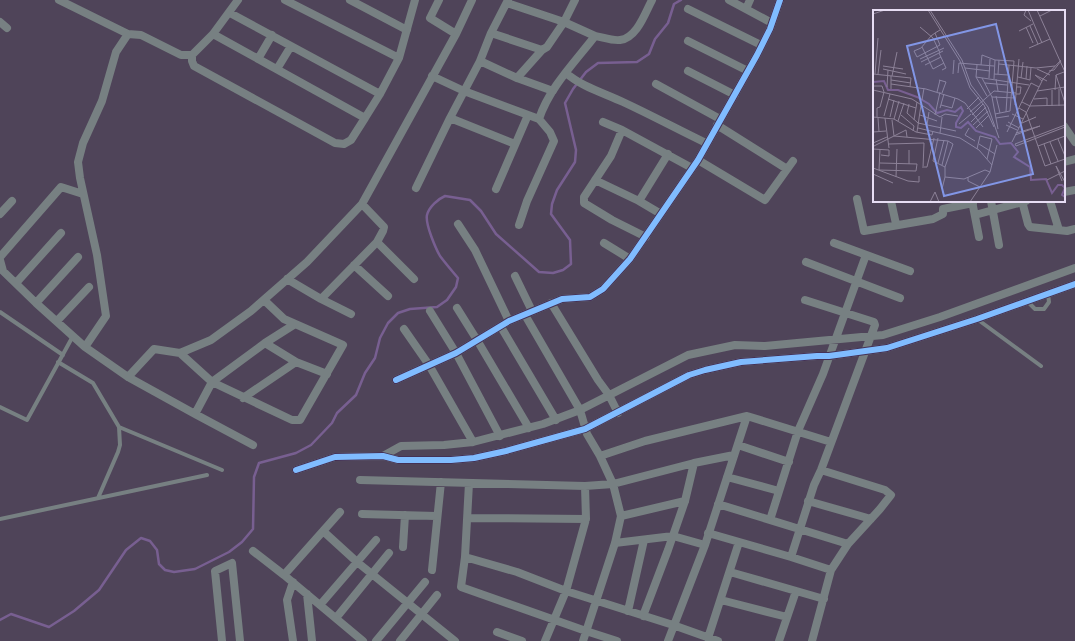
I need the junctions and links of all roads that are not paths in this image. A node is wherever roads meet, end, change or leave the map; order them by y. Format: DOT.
graph roads {
  1 [pos="59,0"];
  2 [pos="238,0"];
  3 [pos="285,0"];
  4 [pos="350,0"];
  5 [pos="415,0"];
  6 [pos="439,0"];
  7 [pos="472,0"];
  8 [pos="652,0"];
  9 [pos="730,0"];
  10 [pos="750,0"];
  11 [pos="780,0"];
  12 [pos="507,1"];
  13 [pos="573,1"];
  14 [pos="362,3"];
  15 [pos="688,9"];
  16 [pos="746,9"];
  17 [pos="230,13"];
  18 [pos="0,22"];
  19 [pos="564,22"];
  20 [pos="772,22"];
  21 [pos="7,28"];
  22 [pos="407,30"];
  23 [pos="492,33"];
  24 [pos="128,34"];
  25 [pos="213,34"];
  26 [pos="456,34"];
  27 [pos="272,35"];
  28 [pos="595,36"];
  29 [pos="688,41"];
  30 [pos="761,45"];
  31 [pos="290,46"];
  32 [pos="542,50"];
  33 [pos="192,55"];
  34 [pos="399,58"];
  35 [pos="258,59"];
  36 [pos="480,61"];
  37 [pos="277,69"];
  38 [pos="688,71"];
  39 [pos="748,71"];
  40 [pos="432,76"];
  41 [pos="569,76"];
  42 [pos="518,78"];
  43 [pos="656,84"];
  44 [pos="464,91"];
  45 [pos="553,91"];
  46 [pos="380,94"];
  47 [pos="735,95"];
  48 [pos="528,115"];
  49 [pos="365,118"];
  50 [pos="450,118"];
  51 [pos="539,119"];
  52 [pos="603,122"];
  53 [pos="719,122"];
  54 [pos="622,130"];
  55 [pos="1065,130"];
  56 [pos="1075,142"];
  57 [pos="706,143"];
  58 [pos="516,144"];
  59 [pos="668,154"];
  60 [pos="1075,159"];
  61 [pos="698,160"];
  62 [pos="793,161"];
  63 [pos="1065,162"];
  64 [pos="692,168"];
  65 [pos="787,169"];
  66 [pos="595,180"];
  67 [pos="416,188"];
  68 [pos="496,189"];
  69 [pos="1075,190"];
  70 [pos="1065,192"];
  71 [pos="83,194"];
  72 [pos="857,199"];
  73 [pos="12,200"];
  74 [pos="639,201"];
  75 [pos="891,202"];
  76 [pos="972,202"];
  77 [pos="991,202"];
  78 [pos="1020,202"];
  79 [pos="1023,202"];
  80 [pos="1050,202"];
  81 [pos="362,204"];
  82 [pos="942,205"];
  83 [pos="993,211"];
  84 [pos="0,214"];
  85 [pos="661,214"];
  86 [pos="975,215"];
  87 [pos="458,224"];
  88 [pos="896,224"];
  89 [pos="519,225"];
  90 [pos="1059,230"];
  91 [pos="1075,230"];
  92 [pos="61,233"];
  93 [pos="646,237"];
  94 [pos="979,237"];
  95 [pos="376,242"];
  96 [pos="604,243"];
  97 [pos="834,243"];
  98 [pos="999,245"];
  99 [pos="866,255"];
  100 [pos="78,257"];
  101 [pos="0,259"];
  102 [pos="630,259"];
  103 [pos="806,262"];
  104 [pos="354,265"];
  105 [pos="1075,268"];
  106 [pos="910,271"];
  107 [pos="515,276"];
  108 [pos="287,279"];
  109 [pos="414,279"];
  110 [pos="856,281"];
  111 [pos="16,283"];
  112 [pos="1075,284"];
  113 [pos="89,287"];
  114 [pos="1048,294"];
  115 [pos="388,296"];
  116 [pos="996,297"];
  117 [pos="900,298"];
  118 [pos="321,299"];
  119 [pos="264,300"];
  120 [pos="805,300"];
  121 [pos="1027,301"];
  122 [pos="36,303"];
  123 [pos="551,303"];
  124 [pos="457,308"];
  125 [pos="430,311"];
  126 [pos="1000,311"];
  127 [pos="0,312"];
  128 [pos="528,313"];
  129 [pos="845,313"];
  130 [pos="351,314"];
  131 [pos="977,319"];
  132 [pos="57,321"];
  133 [pos="509,321"];
  134 [pos="928,321"];
  135 [pos="295,324"];
  136 [pos="500,327"];
  137 [pos="404,329"];
  138 [pos="931,334"];
  139 [pos="73,336"];
  140 [pos="869,337"];
  141 [pos="835,339"];
  142 [pos="478,340"];
  143 [pos="265,342"];
  144 [pos="85,347"];
  145 [pos="864,352"];
  146 [pos="180,353"];
  147 [pos="456,353"];
  148 [pos="63,355"];
  149 [pos="829,356"];
  150 [pos="58,362"];
  151 [pos="296,362"];
  152 [pos="429,365"];
  153 [pos="1041,366"];
  154 [pos="327,374"];
  155 [pos="128,376"];
  156 [pos="396,380"];
  157 [pos="212,382"];
  158 [pos="609,395"];
  159 [pos="243,398"];
  160 [pos="0,407"];
  161 [pos="580,410"];
  162 [pos="618,413"];
  163 [pos="195,414"];
  164 [pos="747,416"];
  165 [pos="556,420"];
  166 [pos="119,427"];
  167 [pos="528,428"];
  168 [pos="586,431"];
  169 [pos="798,431"];
  170 [pos="500,436"];
  171 [pos="473,442"];
  172 [pos="831,442"];
  173 [pos="738,444"];
  174 [pos="253,445"];
  175 [pos="734,455"];
  176 [pos="383,456"];
  177 [pos="600,456"];
  178 [pos="789,462"];
  179 [pos="694,463"];
  180 [pos="222,470"];
  181 [pos="296,470"];
  182 [pos="821,470"];
  183 [pos="207,475"];
  184 [pos="727,478"];
  185 [pos="360,480"];
  186 [pos="441,482"];
  187 [pos="469,483"];
  188 [pos="613,484"];
  189 [pos="585,486"];
  190 [pos="779,491"];
  191 [pos="98,498"];
  192 [pos="685,501"];
  193 [pos="808,501"];
  194 [pos="718,504"];
  195 [pos="340,512"];
  196 [pos="362,514"];
  197 [pos="405,515"];
  198 [pos="436,516"];
  199 [pos="621,516"];
  200 [pos="468,518"];
  201 [pos="0,519"];
  202 [pos="586,519"];
  203 [pos="871,519"];
  204 [pos="770,520"];
  205 [pos="801,529"];
  206 [pos="323,531"];
  207 [pos="708,533"];
  208 [pos="673,536"];
  209 [pos="376,540"];
  210 [pos="644,540"];
  211 [pos="739,542"];
  212 [pos="615,543"];
  213 [pos="848,544"];
  214 [pos="705,545"];
  215 [pos="403,547"];
  216 [pos="253,551"];
  217 [pos="389,553"];
  218 [pos="465,557"];
  219 [pos="791,557"];
  220 [pos="357,562"];
  221 [pos="432,570"];
  222 [pos="831,570"];
  223 [pos="730,572"];
  224 [pos="372,574"];
  225 [pos="284,575"];
  226 [pos="293,582"];
  227 [pos="425,582"];
  228 [pos="566,590"];
  229 [pos="796,591"];
  230 [pos="307,594"];
  231 [pos="437,595"];
  232 [pos="824,599"];
  233 [pos="596,600"];
  234 [pos="721,600"];
  235 [pos="408,602"];
  236 [pos="320,605"];
  237 [pos="628,611"];
  238 [pos="423,614"];
  239 [pos="643,616"];
  240 [pos="336,618"];
  241 [pos="787,618"];
  242 [pos="554,620"];
  243 [pos="673,625"];
  244 [pos="586,631"];
  245 [pos="497,632"];
  246 [pos="708,638"];
  247 [pos="222,641"];
  248 [pos="240,641"];
  249 [pos="292,641"];
  250 [pos="312,641"];
  251 [pos="363,641"];
  252 [pos="376,641"];
  253 [pos="400,641"];
  254 [pos="455,641"];
  255 [pos="522,641"];
  256 [pos="545,641"];
  257 [pos="583,641"];
  258 [pos="617,641"];
  259 [pos="668,641"];
  260 [pos="718,641"];
  261 [pos="779,641"];
  262 [pos="812,641"];
  1 -- 24 [label="street"];
  2 -- 17 [label="street"];
  3 -- 34 [label="street"];
  4 -- 14 [label="street"];
  5 -- 22 [label="street"];
  6 -- 26 [label="street"];
  7 -- 26 [label="street"];
  8 -- 28 [label="street"];
  9 -- 16 [label="street"];
  10 -- 16 [label="street"];
  11 -- 20 [label="street"];
  12 -- 19 [label="street"];
  12 -- 23 [label="street"];
  13 -- 19 [label="street"];
  14 -- 22 [label="street"];
  15 -- 30 [label="street"];
  16 -- 20 [label="street"];
  17 -- 25 [label="street"];
  17 -- 27 [label="street"];
  18 -- 21 [label="street"];
  19 -- 28 [label="street"];
  19 -- 32 [label="street"];
  20 -- 30 [label="street"];
  22 -- 34 [label="street"];
  23 -- 32 [label="street"];
  23 -- 36 [label="street"];
  24 -- 33 [label="street"];
  24 -- 71 [label="street"];
  25 -- 33 [label="street"];
  25 -- 35 [label="street"];
  26 -- 40 [label="street"];
  27 -- 31 [label="street"];
  27 -- 35 [label="street"];
  28 -- 41 [label="street"];
  29 -- 39 [label="street"];
  30 -- 39 [label="street"];
  31 -- 37 [label="street"];
  31 -- 46 [label="street"];
  32 -- 42 [label="street"];
  33 -- 49 [label="street"];
  34 -- 46 [label="street"];
  35 -- 37 [label="street"];
  36 -- 42 [label="street"];
  36 -- 44 [label="street"];
  37 -- 49 [label="street"];
  38 -- 47 [label="street"];
  39 -- 47 [label="street"];
  40 -- 44 [label="street"];
  40 -- 81 [label="street"];
  41 -- 45 [label="street"];
  41 -- 57 [label="street"];
  42 -- 45 [label="street"];
  43 -- 53 [label="street"];
  44 -- 48 [label="street"];
  44 -- 50 [label="street"];
  45 -- 51 [label="street"];
  46 -- 49 [label="street"];
  47 -- 53 [label="street"];
  48 -- 51 [label="street"];
  48 -- 58 [label="street"];
  50 -- 58 [label="street"];
  50 -- 67 [label="street"];
  51 -- 89 [label="street"];
  52 -- 54 [label="street"];
  53 -- 57 [label="street"];
  53 -- 65 [label="street"];
  54 -- 59 [label="street"];
  54 -- 66 [label="street"];
  55 -- 56 [label="street"];
  57 -- 61 [label="street"];
  58 -- 68 [label="street"];
  59 -- 64 [label="street"];
  59 -- 74 [label="street"];
  60 -- 63 [label="street"];
  61 -- 64 [label="street"];
  61 -- 65 [label="street"];
  62 -- 65 [label="street"];
  64 -- 85 [label="street"];
  66 -- 74 [label="street"];
  66 -- 93 [label="street"];
  69 -- 70 [label="street"];
  71 -- 101 [label="street"];
  71 -- 144 [label="street"];
  72 -- 88 [label="street"];
  73 -- 84 [label="street"];
  74 -- 85 [label="street"];
  75 -- 88 [label="street"];
  76 -- 82 [label="street"];
  76 -- 86 [label="street"];
  77 -- 83 [label="street"];
  78 -- 83 [label="street"];
  79 -- 90 [label="street"];
  80 -- 90 [label="street"];
  81 -- 95 [label="street"];
  81 -- 108 [label="street"];
  82 -- 88 [label="street"];
  83 -- 86 [label="street"];
  83 -- 98 [label="street"];
  85 -- 93 [label="street"];
  86 -- 94 [label="street"];
  87 -- 133 [label="street"];
  90 -- 91 [label="street"];
  92 -- 111 [label="street"];
  93 -- 102 [label="street"];
  95 -- 104 [label="street"];
  95 -- 109 [label="street"];
  96 -- 102 [label="street"];
  97 -- 99 [label="street"];
  99 -- 106 [label="street"];
  99 -- 110 [label="street"];
  100 -- 122 [label="street"];
  101 -- 111 [label="street"];
  102 -- 123 [label="street"];
  103 -- 110 [label="street"];
  104 -- 115 [label="street"];
  104 -- 118 [label="street"];
  105 -- 116 [label="street"];
  107 -- 128 [label="street"];
  108 -- 118 [label="street"];
  108 -- 119 [label="street"];
  110 -- 117 [label="street"];
  110 -- 129 [label="street"];
  111 -- 122 [label="street"];
  112 -- 114 [label="street"];
  113 -- 132 [label="street"];
  114 -- 121 [label="street"];
  114 -- 121 [label="lane"];
  116 -- 126 [label="street"];
  116 -- 134 [label="street"];
  118 -- 130 [label="street"];
  119 -- 135 [label="street"];
  119 -- 146 [label="street"];
  120 -- 129 [label="street"];
  121 -- 126 [label="street"];
  122 -- 132 [label="street"];
  123 -- 128 [label="street"];
  123 -- 158 [label="street"];
  124 -- 142 [label="street"];
  125 -- 147 [label="street"];
  126 -- 131 [label="street"];
  127 -- 148 [label="lane"];
  128 -- 133 [label="street"];
  128 -- 161 [label="street"];
  129 -- 140 [label="street"];
  129 -- 141 [label="street"];
  131 -- 138 [label="street"];
  131 -- 153 [label="lane"];
  132 -- 139 [label="street"];
  133 -- 136 [label="street"];
  134 -- 138 [label="street"];
  134 -- 140 [label="street"];
  135 -- 143 [label="street"];
  135 -- 154 [label="street"];
  136 -- 142 [label="street"];
  136 -- 165 [label="street"];
  137 -- 152 [label="street"];
  138 -- 145 [label="street"];
  139 -- 144 [label="street"];
  139 -- 148 [label="lane"];
  140 -- 141 [label="street"];
  140 -- 145 [label="street"];
  141 -- 149 [label="street"];
  141 -- 158 [label="street"];
  142 -- 147 [label="street"];
  142 -- 167 [label="street"];
  143 -- 151 [label="street"];
  143 -- 157 [label="street"];
  144 -- 155 [label="street"];
  145 -- 149 [label="street"];
  145 -- 172 [label="street"];
  146 -- 155 [label="street"];
  146 -- 157 [label="street"];
  147 -- 152 [label="street"];
  147 -- 170 [label="street"];
  148 -- 150 [label="lane"];
  149 -- 162 [label="street"];
  149 -- 169 [label="street"];
  150 -- 160 [label="lane"];
  150 -- 166 [label="lane"];
  151 -- 154 [label="street"];
  151 -- 159 [label="street"];
  152 -- 156 [label="street"];
  152 -- 171 [label="street"];
  154 -- 159 [label="street"];
  155 -- 163 [label="street"];
  157 -- 159 [label="street"];
  157 -- 163 [label="street"];
  158 -- 161 [label="street"];
  158 -- 162 [label="street"];
  161 -- 165 [label="street"];
  161 -- 168 [label="street"];
  162 -- 168 [label="street"];
  163 -- 174 [label="street"];
  164 -- 169 [label="street"];
  164 -- 173 [label="street"];
  164 -- 177 [label="street"];
  165 -- 167 [label="street"];
  166 -- 180 [label="lane"];
  166 -- 191 [label="lane"];
  167 -- 170 [label="street"];
  168 -- 176 [label="street"];
  168 -- 177 [label="street"];
  169 -- 172 [label="street"];
  169 -- 178 [label="street"];
  170 -- 171 [label="street"];
  171 -- 176 [label="street"];
  172 -- 182 [label="street"];
  173 -- 175 [label="street"];
  173 -- 178 [label="street"];
  175 -- 179 [label="street"];
  175 -- 184 [label="street"];
  176 -- 181 [label="street"];
  177 -- 188 [label="street"];
  178 -- 190 [label="street"];
  179 -- 188 [label="street"];
  179 -- 192 [label="street"];
  182 -- 193 [label="street"];
  182 -- 203 [label="street"];
  183 -- 191 [label="lane"];
  184 -- 190 [label="street"];
  184 -- 194 [label="street"];
  185 -- 186 [label="street"];
  186 -- 187 [label="street"];
  186 -- 198 [label="street"];
  187 -- 189 [label="street"];
  187 -- 200 [label="street"];
  188 -- 189 [label="street"];
  188 -- 199 [label="street"];
  189 -- 202 [label="street"];
  190 -- 204 [label="street"];
  191 -- 201 [label="lane"];
  192 -- 199 [label="street"];
  192 -- 208 [label="street"];
  193 -- 203 [label="street"];
  193 -- 205 [label="street"];
  194 -- 204 [label="street"];
  194 -- 207 [label="street"];
  195 -- 206 [label="street"];
  196 -- 197 [label="street"];
  197 -- 198 [label="street"];
  197 -- 215 [label="street"];
  198 -- 221 [label="street"];
  199 -- 212 [label="street"];
  200 -- 202 [label="street"];
  200 -- 218 [label="street"];
  202 -- 228 [label="street"];
  203 -- 213 [label="street"];
  204 -- 205 [label="street"];
  205 -- 213 [label="street"];
  205 -- 219 [label="street"];
  206 -- 220 [label="street"];
  206 -- 225 [label="street"];
  207 -- 211 [label="street"];
  207 -- 214 [label="street"];
  208 -- 210 [label="street"];
  208 -- 214 [label="street"];
  208 -- 239 [label="street"];
  209 -- 220 [label="street"];
  210 -- 212 [label="street"];
  210 -- 237 [label="street"];
  211 -- 219 [label="street"];
  211 -- 223 [label="street"];
  212 -- 233 [label="street"];
  213 -- 222 [label="street"];
  214 -- 243 [label="street"];
  216 -- 225 [label="street"];
  217 -- 224 [label="street"];
  218 -- 228 [label="street"];
  218 -- 242 [label="street"];
  219 -- 222 [label="street"];
  220 -- 224 [label="street"];
  220 -- 236 [label="street"];
  222 -- 232 [label="street"];
  223 -- 229 [label="street"];
  223 -- 234 [label="street"];
  224 -- 235 [label="street"];
  224 -- 240 [label="street"];
  225 -- 226 [label="street"];
  226 -- 230 [label="street"];
  226 -- 249 [label="street"];
  227 -- 235 [label="street"];
  228 -- 233 [label="street"];
  228 -- 242 [label="street"];
  229 -- 232 [label="street"];
  229 -- 241 [label="street"];
  230 -- 236 [label="street"];
  230 -- 250 [label="street"];
  231 -- 238 [label="street"];
  232 -- 262 [label="street"];
  233 -- 237 [label="street"];
  233 -- 244 [label="street"];
  234 -- 241 [label="street"];
  234 -- 246 [label="street"];
  235 -- 238 [label="street"];
  235 -- 252 [label="street"];
  236 -- 240 [label="street"];
  237 -- 239 [label="street"];
  238 -- 253 [label="street"];
  238 -- 254 [label="street"];
  239 -- 243 [label="street"];
  240 -- 251 [label="street"];
  241 -- 261 [label="street"];
  242 -- 244 [label="street"];
  242 -- 256 [label="street"];
  243 -- 246 [label="street"];
  243 -- 259 [label="street"];
  244 -- 257 [label="street"];
  244 -- 258 [label="street"];
  245 -- 255 [label="street"];
  246 -- 260 [label="street"];
  247 -- 248 [label="street"];
}
